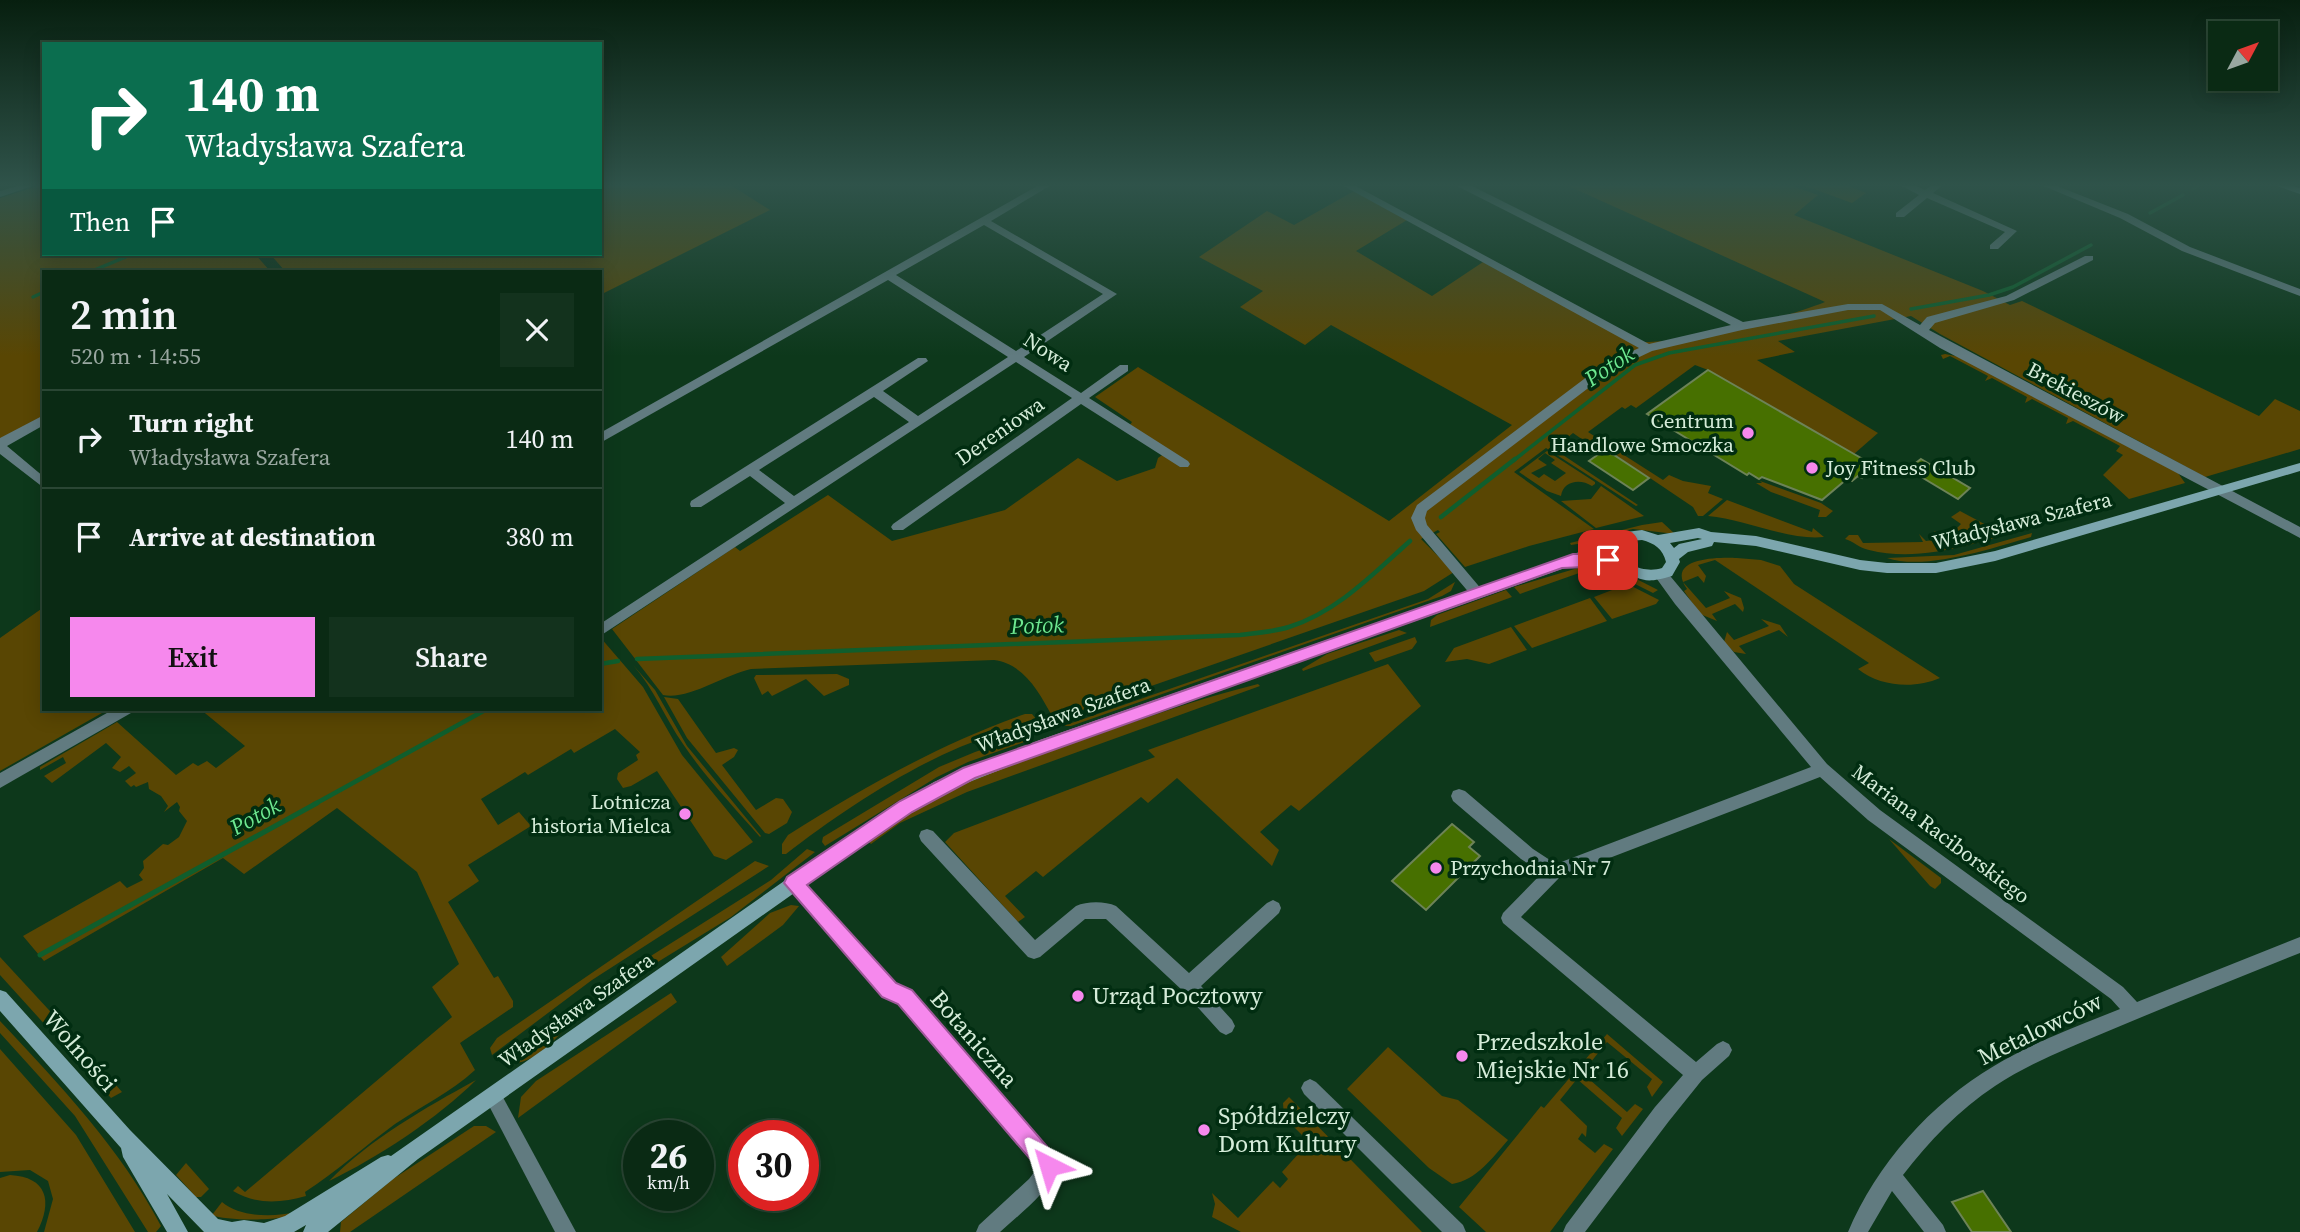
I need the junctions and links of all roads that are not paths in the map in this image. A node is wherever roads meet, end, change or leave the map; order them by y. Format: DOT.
graph roads {
  1 [pos="948,241"];
  2 [pos="1020,241"];
  3 [pos="1451,241"];
  4 [pos="1575,241"];
  5 [pos="2000,241"];
  6 [pos="2172,241"];
  7 [pos="1994,247"];
  8 [pos="2089,258"];
  9 [pos="889,275"];
  10 [pos="2300,293"];
  11 [pos="1742,326"];
  12 [pos="1919,329"];
  13 [pos="1648,348"];
  14 [pos="1016,357"];
  15 [pos="922,361"];
  16 [pos="1124,368"];
  17 [pos="875,392"];
  18 [pos="1081,398"];
  19 [pos="42,420"];
  20 [pos="918,422"];
  21 [pos="602,438"];
  22 [pos="0,445"];
  23 [pos="1184,464"];
  24 [pos="2300,467"];
  25 [pos="751,470"];
  26 [pos="42,482"];
  27 [pos="2222,491"];
  28 [pos="794,503"];
  29 [pos="696,504"];
  30 [pos="898,527"];
  31 [pos="2300,533"];
  32 [pos="1710,537"];
  33 [pos="1658,540"];
  34 [pos="1616,544"];
  35 [pos="1672,556"];
  36 [pos="1573,560"];
  37 [pos="1620,562"];
  38 [pos="1661,575"];
  39 [pos="1476,592"];
  40 [pos="602,630"];
  41 [pos="122,711"];
  42 [pos="1822,769"];
  43 [pos="0,781"];
  44 [pos="1459,796"];
  45 [pos="927,836"];
  46 [pos="1554,873"];
  47 [pos="794,883"];
  48 [pos="1273,908"];
  49 [pos="2300,945"];
  50 [pos="1189,985"];
  51 [pos="0,998"];
  52 [pos="2134,1011"];
  53 [pos="1226,1026"];
  54 [pos="1723,1050"];
  55 [pos="1696,1074"];
  56 [pos="1310,1088"];
  57 [pos="493,1097"];
  58 [pos="123,1137"];
  59 [pos="411,1152"];
  60 [pos="1891,1175"];
  61 [pos="178,1232"];
  62 [pos="232,1232"];
  63 [pos="261,1232"];
  64 [pos="267,1232"];
  65 [pos="313,1232"];
  66 [pos="566,1232"];
  67 [pos="986,1232"];
  68 [pos="1456,1232"];
  69 [pos="1573,1232"];
  70 [pos="1858,1232"];
  71 [pos="1936,1232"];
  1 -- 9 [label="street"];
  2 -- 14 [label="street"];
  3 -- 13 [label="street"];
  4 -- 11 [label="street"];
  5 -- 7 [label="street"];
  6 -- 10 [label="street"];
  8 -- 12 [label="street"];
  9 -- 14 [label="street, Nowa"];
  9 -- 21 [label="street"];
  11 -- 12 [label="street, Brekieszów"];
  11 -- 13 [label="street"];
  12 -- 27 [label="street, Brekieszów"];
  13 -- 39 [label="street"];
  14 -- 18 [label="street, Nowa"];
  14 -- 20 [label="street"];
  15 -- 17 [label="street"];
  16 -- 18 [label="street, Dereniowa"];
  17 -- 20 [label="street"];
  17 -- 25 [label="street"];
  18 -- 23 [label="street, Nowa"];
  18 -- 30 [label="street, Dereniowa"];
  19 -- 22 [label="street"];
  20 -- 28 [label="street"];
  22 -- 26 [label="street"];
  24 -- 27 [label="street, Władysława Szafera"];
  25 -- 28 [label="street"];
  25 -- 29 [label="street"];
  27 -- 31 [label="street, Brekieszów"];
  27 -- 32 [label="street, Władysława Szafera"];
  28 -- 40 [label="street"];
  32 -- 33 [label="street, Władysława Szafera"];
  32 -- 35 [label="street, Władysława Szafera"];
  33 -- 34 [label="street"];
  33 -- 35 [label="street"];
  34 -- 36 [label="street, Władysława Szafera"];
  34 -- 37 [label="street"];
  35 -- 38 [label="street"];
  36 -- 37 [label="street, Władysława Szafera"];
  36 -- 39 [label="street, Władysława Szafera"];
  37 -- 38 [label="street"];
  38 -- 42 [label="street, Mariana Raciborskiego"];
  39 -- 47 [label="street, Władysława Szafera"];
  41 -- 43 [label="street"];
  42 -- 46 [label="street"];
  42 -- 52 [label="street, Mariana Raciborskiego"];
  44 -- 46 [label="street"];
  45 -- 50 [label="street"];
  46 -- 55 [label="street"];
  47 -- 57 [label="street, Władysława Szafera"];
  47 -- 67 [label="street, Botaniczna"];
  48 -- 50 [label="street"];
  49 -- 52 [label="street, Metalowców"];
  50 -- 53 [label="street"];
  51 -- 58 [label="street, Wolności"];
  52 -- 60 [label="street, Metalowców"];
  54 -- 55 [label="street"];
  55 -- 69 [label="street"];
  56 -- 68 [label="street"];
  57 -- 59 [label="street, Władysława Szafera"];
  57 -- 66 [label="street"];
  58 -- 61 [label="street, Wolności"];
  58 -- 62 [label="street, Wolności"];
  59 -- 64 [label="street, Władysława Szafera"];
  59 -- 65 [label="street, Władysława Szafera"];
  60 -- 70 [label="street, Metalowców"];
  60 -- 71 [label="street"];
  62 -- 63 [label="street"];
}
